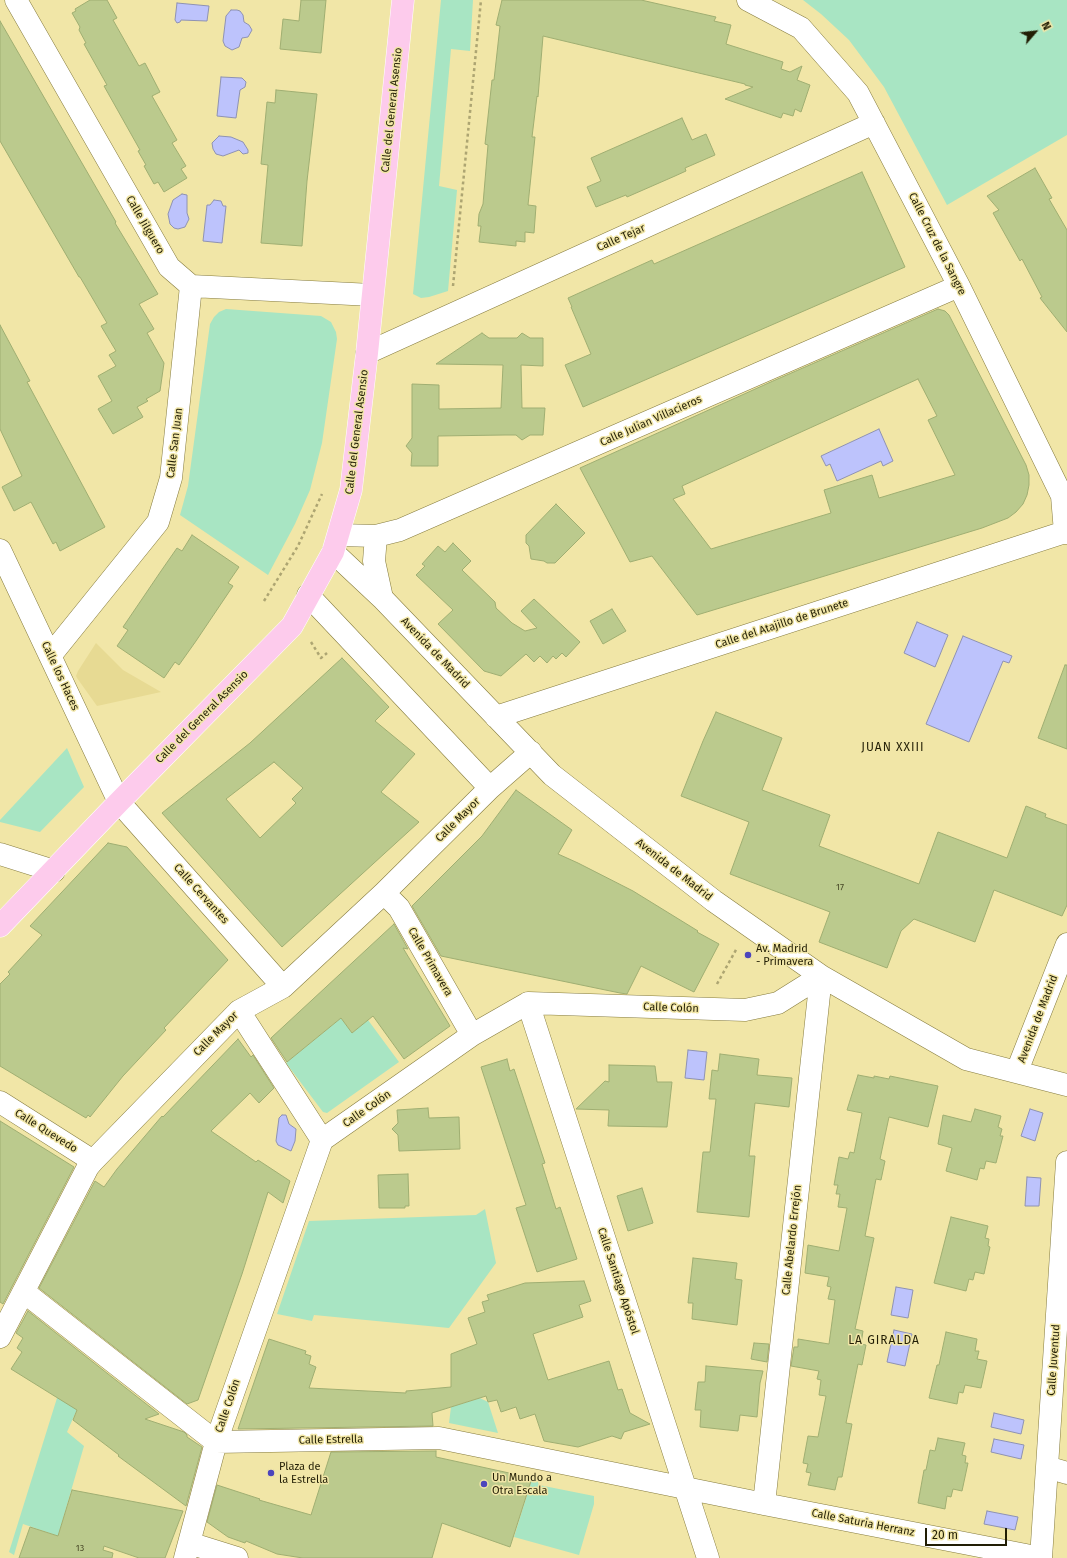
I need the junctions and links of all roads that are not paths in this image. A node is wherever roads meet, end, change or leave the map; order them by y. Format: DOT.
graph roads {
  1 [pos="16,0"];
  2 [pos="403,0"];
  3 [pos="748,0"];
  4 [pos="874,123"];
  5 [pos="191,286"];
  6 [pos="959,286"];
  7 [pos="372,295"];
  8 [pos="367,354"];
  9 [pos="1066,533"];
  10 [pos="376,536"];
  11 [pos="336,543"];
  12 [pos="0,550"];
  13 [pos="308,595"];
  14 [pos="382,598"];
  15 [pos="50,656"];
  16 [pos="496,717"];
  17 [pos="531,752"];
  18 [pos="490,788"];
  19 [pos="119,802"];
  20 [pos="0,854"];
  21 [pos="54,870"];
  22 [pos="384,893"];
  23 [pos="0,926"];
  24 [pos="1067,944"];
  25 [pos="821,976"];
  26 [pos="283,986"];
  27 [pos="528,1003"];
  28 [pos="239,1011"];
  29 [pos="472,1034"];
  30 [pos="1017,1071"];
  31 [pos="1067,1085"];
  32 [pos="0,1102"];
  33 [pos="322,1140"];
  34 [pos="93,1161"];
  35 [pos="1067,1162"];
  36 [pos="1064,1259"];
  37 [pos="24,1292"];
  38 [pos="0,1337"];
  39 [pos="216,1442"];
  40 [pos="1057,1470"];
  41 [pos="685,1487"];
  42 [pos="764,1504"];
  43 [pos="187,1550"];
  44 [pos="237,1558"];
  45 [pos="708,1558"];
  46 [pos="1041,1558"];
  1 -- 5 [label="street, Calle Jilguero"];
  2 -- 7 [label="main road, Calle del General Asensio"];
  3 -- 4 [label="street, Calle Cruz de la Sangre"];
  4 -- 6 [label="street, Calle Cruz de la Sangre"];
  4 -- 8 [label="street, Calle Tejar"];
  5 -- 7 [label="street"];
  5 -- 15 [label="street, Calle San Juan"];
  6 -- 9 [label="street, Calle Cruz de la Sangre"];
  6 -- 10 [label="street, Calle Julian Villacieros"];
  7 -- 8 [label="main road, Calle del General Asensio"];
  8 -- 11 [label="main road, Calle del General Asensio"];
  9 -- 16 [label="street, Calle del Atajillo de Brunete"];
  10 -- 11 [label="street, Calle Julian Villacieros"];
  10 -- 14 [label="street"];
  11 -- 13 [label="main road, Calle del General Asensio"];
  11 -- 14 [label="street, Avenida de Madrid"];
  12 -- 15 [label="street, Calle los Haces"];
  13 -- 18 [label="street"];
  13 -- 19 [label="main road, Calle del General Asensio"];
  14 -- 16 [label="street, Avenida de Madrid"];
  15 -- 19 [label="street, Calle los Haces"];
  16 -- 17 [label="street, Avenida de Madrid"];
  17 -- 18 [label="street, Calle Mayor"];
  17 -- 25 [label="street, Avenida de Madrid"];
  18 -- 22 [label="street, Calle Mayor"];
  19 -- 21 [label="main road, Calle del General Asensio"];
  19 -- 26 [label="street, Calle Cervantes"];
  20 -- 21 [label="street"];
  21 -- 23 [label="main road, Calle del General Asensio"];
  22 -- 26 [label="street, Calle Mayor"];
  22 -- 29 [label="street, Calle Primavera"];
  24 -- 30 [label="street, Avenida de Madrid"];
  25 -- 27 [label="street, Calle Colón"];
  25 -- 30 [label="street, Avenida de Madrid"];
  25 -- 42 [label="street, Calle Abelardo Errejón"];
  26 -- 28 [label="street, Calle Mayor"];
  27 -- 29 [label="street, Calle Colón"];
  27 -- 41 [label="street, Calle Santiago Apóstol"];
  28 -- 33 [label="street"];
  28 -- 34 [label="street, Calle Mayor"];
  29 -- 33 [label="street, Calle Colón"];
  30 -- 31 [label="street, Avenida de Madrid"];
  32 -- 34 [label="street, Calle Quevedo"];
  33 -- 39 [label="street, Calle Colón"];
  34 -- 37 [label="street, Calle Mayor"];
  35 -- 36 [label="street, Calle Juventud"];
  36 -- 40 [label="street, Calle Juventud"];
  37 -- 38 [label="street, Calle Mayor"];
  37 -- 39 [label="street"];
  39 -- 41 [label="street, Calle Estrella"];
  39 -- 43 [label="street, Calle Colón"];
  40 -- 46 [label="street, Calle Juventud"];
  41 -- 42 [label="street, Calle Saturia Herranz"];
  41 -- 45 [label="street, Calle Santiago Apóstol"];
  42 -- 46 [label="street, Calle Saturia Herranz"];
  43 -- 44 [label="street"];
}
